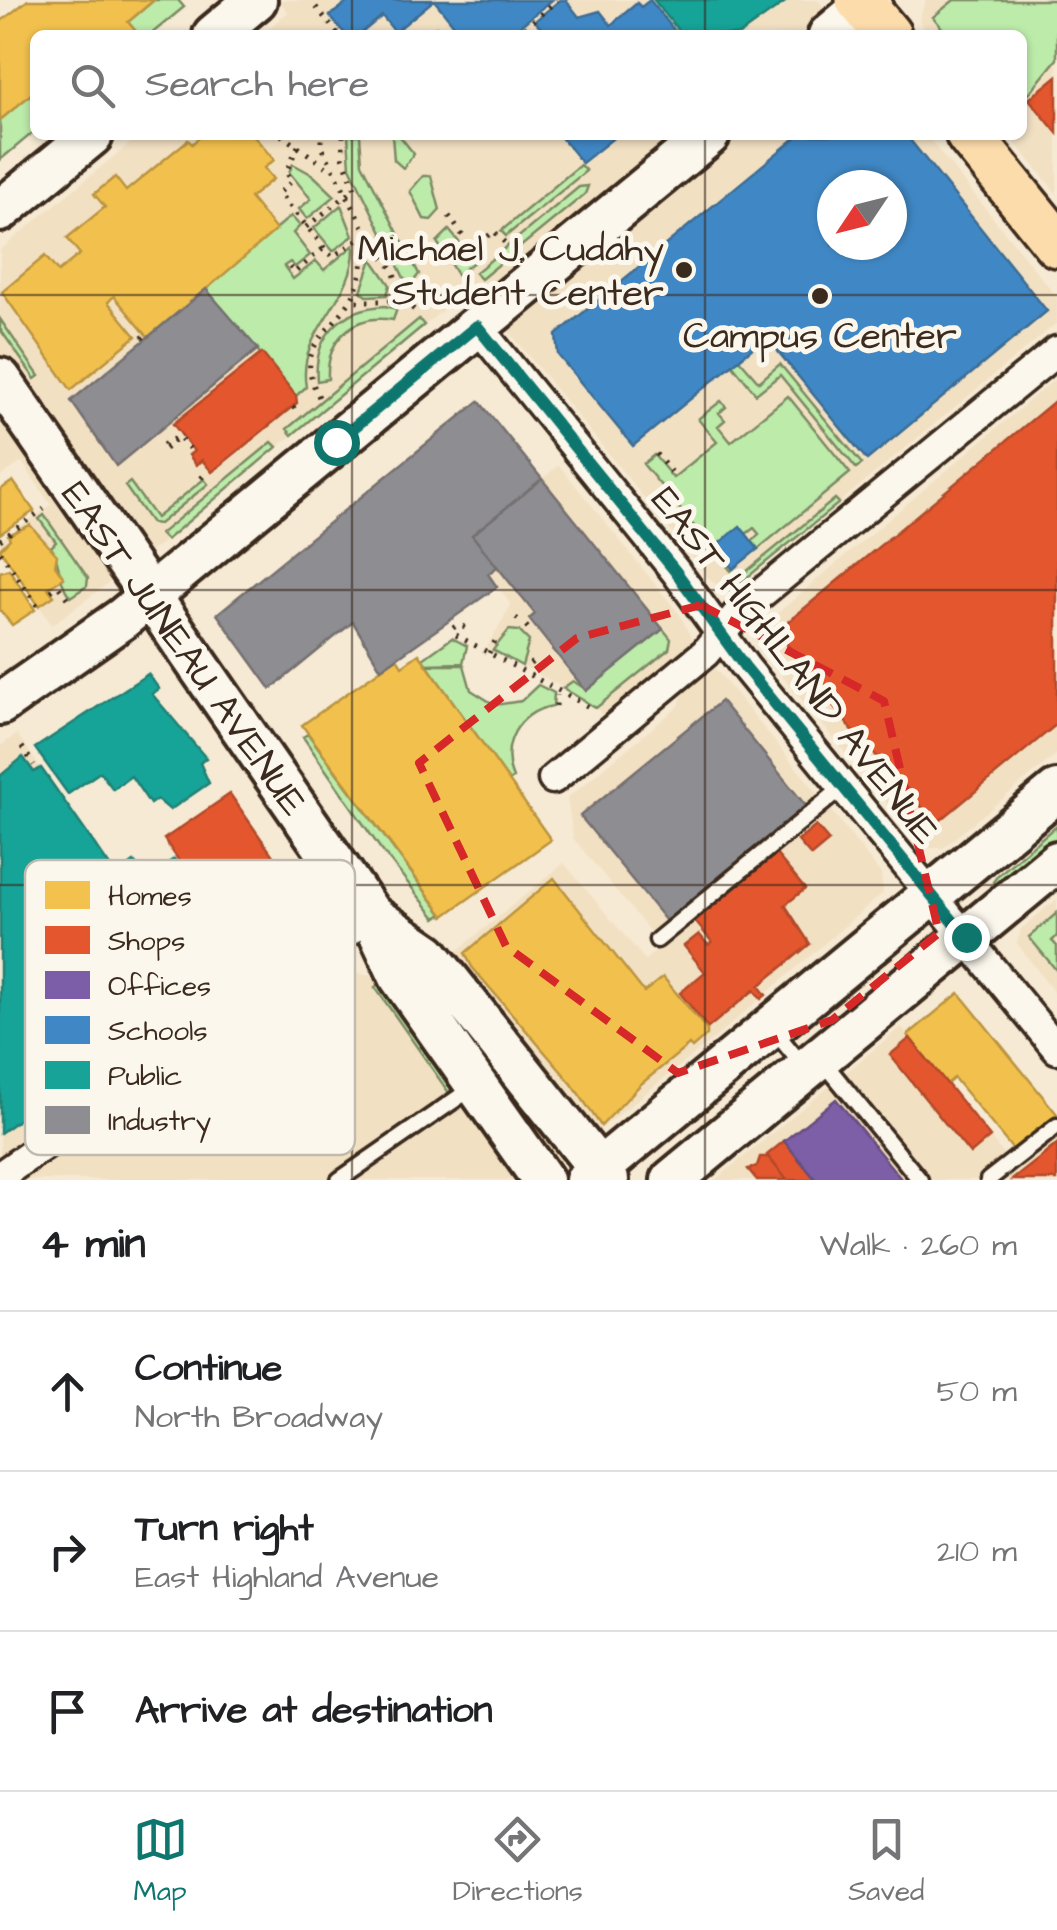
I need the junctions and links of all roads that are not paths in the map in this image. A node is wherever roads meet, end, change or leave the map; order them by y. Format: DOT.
graph roads {
  1 [pos="256,0"];
  2 [pos="871,10"];
  3 [pos="220,30"];
  4 [pos="837,30"];
  5 [pos="86,140"];
  6 [pos="703,140"];
  7 [pos="973,140"];
  8 [pos="0,211"];
  9 [pos="1057,244"];
  10 [pos="477,326"];
  11 [pos="1057,351"];
  12 [pos="0,379"];
  13 [pos="148,596"];
  14 [pos="721,634"];
  15 [pos="0,704"];
  16 [pos="554,779"];
  17 [pos="843,787"];
  18 [pos="1057,791"];
  19 [pos="333,860"];
  20 [pos="1057,862"];
  21 [pos="355,892"];
  22 [pos="932,896"];
  23 [pos="371,915"];
  24 [pos="355,926"];
  25 [pos="966,937"];
  26 [pos="657,940"];
  27 [pos="772,1028"];
  28 [pos="1052,1032"];
  29 [pos="512,1059"];
  30 [pos="814,1064"];
  31 [pos="477,1084"];
  32 [pos="1057,1126"];
  33 [pos="30,1155"];
  34 [pos="0,1176"];
  35 [pos="598,1176"];
  36 [pos="340,1180"];
  37 [pos="543,1180"];
  38 [pos="672,1180"];
  39 [pos="920,1180"];
  40 [pos="988,1180"];
  1 -- 3 [label="street"];
  2 -- 4 [label="street"];
  5 -- 8 [label="street"];
  6 -- 10 [label="street"];
  7 -- 9 [label="main road"];
  10 -- 13 [label="street"];
  10 -- 14 [label="street, EAST HIGHLAND AVENUE"];
  11 -- 14 [label="street"];
  12 -- 13 [label="street, EAST JUNEAU AVENUE"];
  13 -- 15 [label="street"];
  13 -- 19 [label="street, EAST JUNEAU AVENUE"];
  14 -- 16 [label="street"];
  14 -- 17 [label="street, EAST HIGHLAND AVENUE"];
  17 -- 22 [label="street, EAST HIGHLAND AVENUE"];
  17 -- 26 [label="lane"];
  18 -- 22 [label="street"];
  20 -- 25 [label="street"];
  21 -- 23 [label="street, EAST JUNEAU AVENUE"];
  22 -- 25 [label="street, EAST HIGHLAND AVENUE"];
  22 -- 27 [label="street"];
  23 -- 24 [label="street"];
  23 -- 29 [label="street, EAST JUNEAU AVENUE"];
  23 -- 31 [label="street, EAST JUNEAU AVENUE"];
  25 -- 28 [label="street, EAST HIGHLAND AVENUE"];
  25 -- 30 [label="street"];
  27 -- 30 [label="lane"];
  27 -- 35 [label="street"];
  29 -- 31 [label="street"];
  29 -- 35 [label="street, EAST JUNEAU AVENUE"];
  30 -- 38 [label="street"];
  30 -- 39 [label="lane"];
  31 -- 36 [label="lane"];
  31 -- 37 [label="street, EAST JUNEAU AVENUE"];
  32 -- 40 [label="lane"];
  33 -- 34 [label="street"];
}
